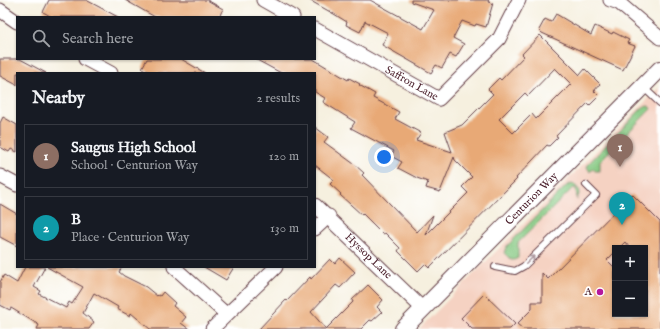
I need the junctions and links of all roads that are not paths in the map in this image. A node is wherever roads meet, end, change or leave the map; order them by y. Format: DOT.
graph roads {
  1 [pos="263,0"];
  2 [pos="519,0"];
  3 [pos="610,0"];
  4 [pos="0,10"];
  5 [pos="291,16"];
  6 [pos="16,21"];
  7 [pos="316,30"];
  8 [pos="660,38"];
  9 [pos="87,60"];
  10 [pos="660,69"];
  11 [pos="109,72"];
  12 [pos="643,87"];
  13 [pos="660,103"];
  14 [pos="0,176"];
  15 [pos="16,184"];
  16 [pos="586,185"];
  17 [pos="316,206"];
  18 [pos="328,216"];
  19 [pos="316,228"];
  20 [pos="495,267"];
  21 [pos="175,268"];
  22 [pos="275,268"];
  23 [pos="422,308"];
  24 [pos="226,314"];
  25 [pos="212,329"];
  26 [pos="403,329"];
  1 -- 5 [label="street"];
  2 -- 7 [label="street, Saffron Lane"];
  3 -- 8 [label="street"];
  4 -- 6 [label="street"];
  9 -- 11 [label="street"];
  10 -- 12 [label="street, Centurion Way"];
  12 -- 13 [label="lane"];
  12 -- 23 [label="street, Centurion Way"];
  14 -- 15 [label="street"];
  20 -- 16 [label="lane, one-way"];
  17 -- 18 [label="street, Hyssop Lane"];
  18 -- 19 [label="street"];
  18 -- 23 [label="street, Hyssop Lane"];
  21 -- 24 [label="street"];
  22 -- 24 [label="street"];
  23 -- 26 [label="street, Centurion Way"];
  24 -- 25 [label="street"];
}
